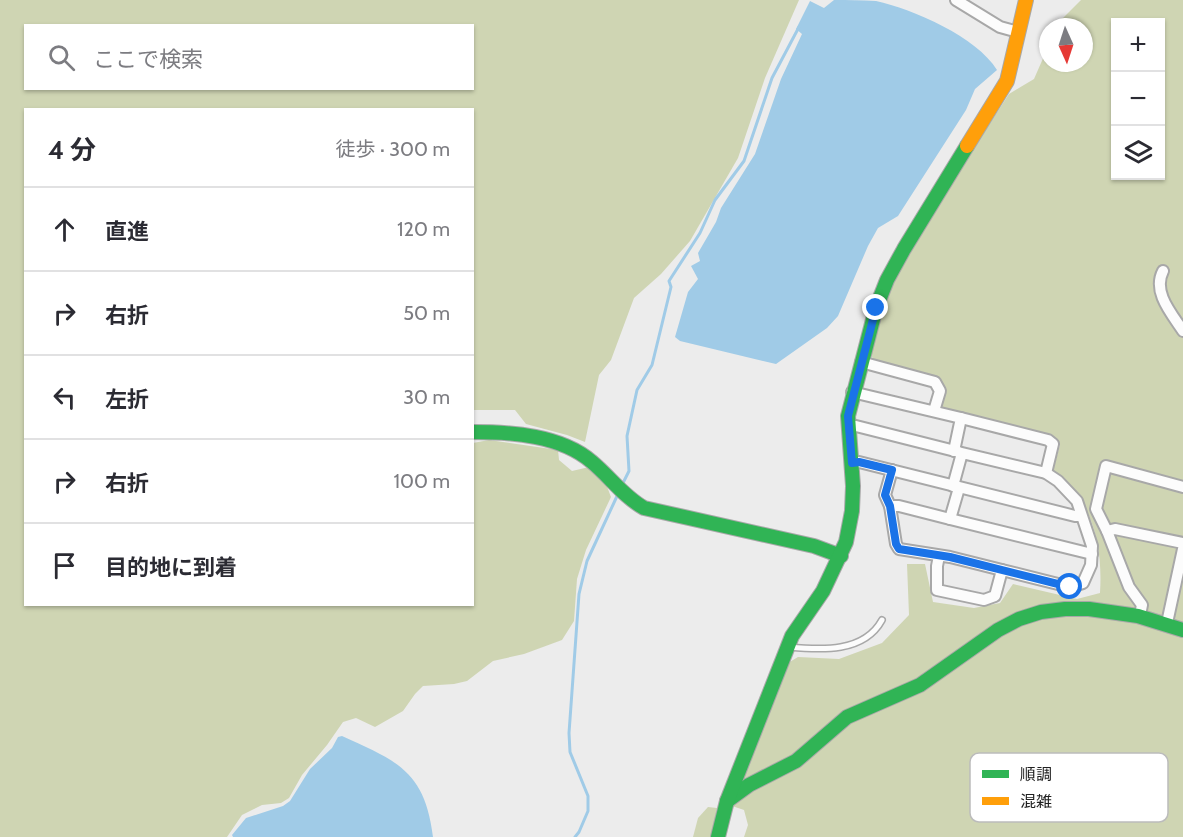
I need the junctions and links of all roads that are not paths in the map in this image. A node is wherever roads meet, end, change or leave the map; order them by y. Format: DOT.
graph roads {
  1 [pos="1026,0"];
  2 [pos="962,1"];
  3 [pos="1018,33"];
  4 [pos="1163,271"];
  5 [pos="1183,332"];
  6 [pos="861,362"];
  7 [pos="852,392"];
  8 [pos="934,411"];
  9 [pos="961,418"];
  10 [pos="849,427"];
  11 [pos="474,432"];
  12 [pos="958,452"];
  13 [pos="852,463"];
  14 [pos="892,470"];
  15 [pos="1046,473"];
  16 [pos="956,487"];
  17 [pos="1183,487"];
  18 [pos="890,506"];
  19 [pos="1081,516"];
  20 [pos="950,519"];
  21 [pos="1107,531"];
  22 [pos="1183,543"];
  23 [pos="1183,549"];
  24 [pos="1092,554"];
  25 [pos="939,555"];
  26 [pos="841,556"];
  27 [pos="1002,570"];
  28 [pos="1140,615"];
  29 [pos="882,620"];
  30 [pos="1167,624"];
  31 [pos="1183,630"];
  32 [pos="787,647"];
  33 [pos="727,801"];
  34 [pos="718,837"];
  1 -- 3 [label="street"];
  2 -- 3 [label="street"];
  3 -- 6 [label="street"];
  4 -- 5 [label="street"];
  6 -- 7 [label="street"];
  6 -- 8 [label="street"];
  7 -- 8 [label="street"];
  7 -- 10 [label="street"];
  8 -- 9 [label="street"];
  9 -- 12 [label="street"];
  9 -- 15 [label="street"];
  10 -- 12 [label="street"];
  10 -- 13 [label="street"];
  11 -- 26 [label="street"];
  12 -- 15 [label="street"];
  12 -- 16 [label="street"];
  13 -- 14 [label="street"];
  13 -- 26 [label="street"];
  14 -- 16 [label="street"];
  14 -- 18 [label="street"];
  15 -- 19 [label="street"];
  16 -- 19 [label="street"];
  16 -- 20 [label="street"];
  17 -- 21 [label="street"];
  18 -- 20 [label="street"];
  18 -- 25 [label="street"];
  19 -- 24 [label="street"];
  20 -- 24 [label="street"];
  21 -- 22 [label="street"];
  21 -- 28 [label="street"];
  23 -- 30 [label="street"];
  24 -- 27 [label="street"];
  25 -- 27 [label="street"];
  25 -- 27 [label="street"];
  26 -- 32 [label="street"];
  28 -- 30 [label="street"];
  28 -- 33 [label="street"];
  29 -- 32 [label="lane"];
  30 -- 31 [label="street"];
  32 -- 33 [label="street"];
  33 -- 34 [label="street"];
}
